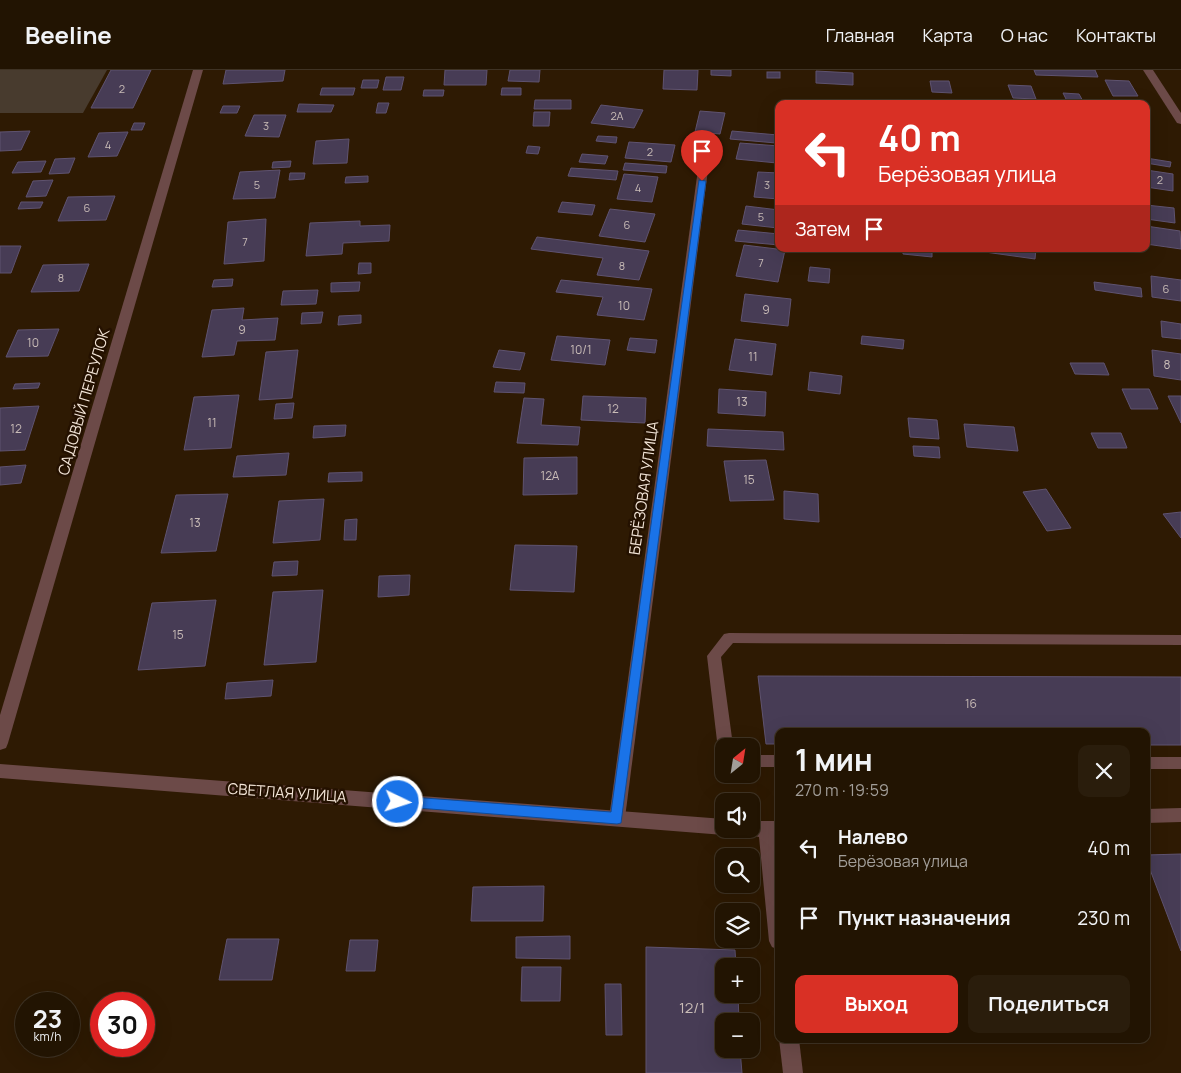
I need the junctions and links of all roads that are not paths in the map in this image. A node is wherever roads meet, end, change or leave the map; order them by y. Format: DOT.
graph roads {
  1 [pos="198,70"];
  2 [pos="1148,70"];
  3 [pos="1181,121"];
  4 [pos="704,162"];
  5 [pos="1181,640"];
  6 [pos="725,738"];
  7 [pos="0,743"];
  8 [pos="760,760"];
  9 [pos="775,761"];
  10 [pos="1150,763"];
  11 [pos="1181,763"];
  12 [pos="0,771"];
  13 [pos="1181,815"];
  14 [pos="1150,816"];
  15 [pos="617,818"];
  16 [pos="715,826"];
  17 [pos="766,829"];
  18 [pos="775,907"];
  19 [pos="789,1043"];
  20 [pos="793,1073"];
  1 -- 7 [label="street, САДОВЫЙ ПЕРЕУЛОК"];
  2 -- 3 [label="street"];
  4 -- 15 [label="lane, БЕРЁЗОВАЯ УЛИЦА"];
  5 -- 6 [label="lane"];
  8 -- 9 [label="lane"];
  10 -- 11 [label="lane"];
  12 -- 15 [label="street, СВЕТЛАЯ УЛИЦА"];
  13 -- 14 [label="street"];
  15 -- 16 [label="street, СВЕТЛАЯ УЛИЦА"];
  17 -- 18 [label="street"];
  19 -- 20 [label="street"];
}
